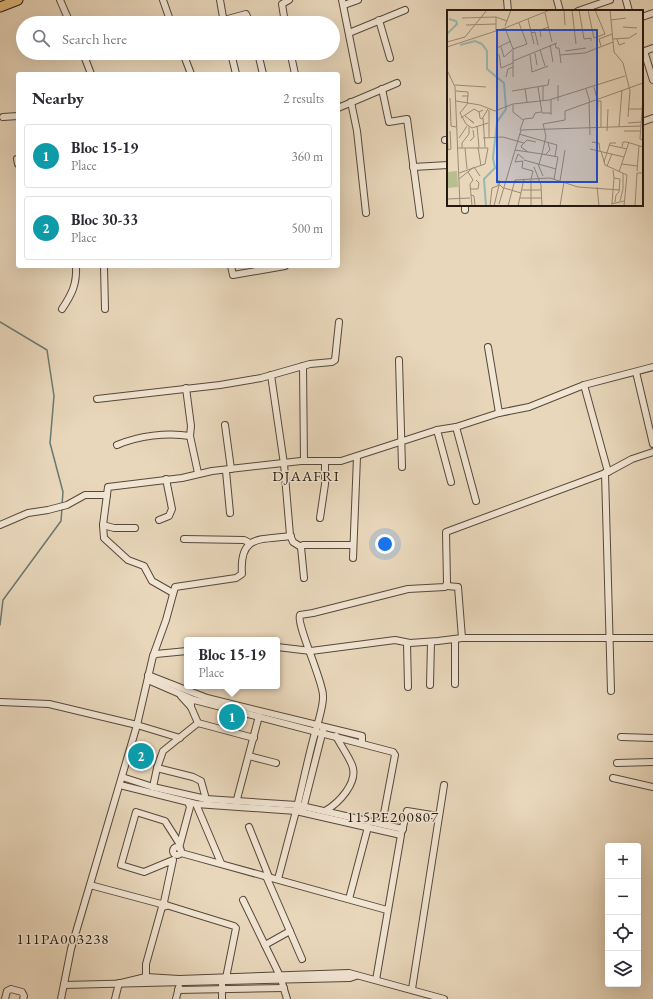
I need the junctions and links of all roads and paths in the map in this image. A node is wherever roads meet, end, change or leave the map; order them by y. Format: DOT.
graph roads {
  1 [pos="8,0"];
  2 [pos="18,0"];
  3 [pos="60,0"];
  4 [pos="163,0"];
  5 [pos="220,0"];
  6 [pos="289,0"];
  7 [pos="358,0"];
  8 [pos="507,0"];
  9 [pos="557,0"];
  10 [pos="610,0"];
  11 [pos="626,0"];
  12 [pos="0,3"];
  13 [pos="343,3"];
  14 [pos="589,3"];
  15 [pos="0,7"];
  16 [pos="405,10"];
  17 [pos="508,10"];
  18 [pos="560,10"];
  19 [pos="579,10"];
  20 [pos="629,10"];
  21 [pos="653,13"];
  22 [pos="67,16"];
  23 [pos="168,16"];
  24 [pos="223,16"];
  25 [pos="284,16"];
  26 [pos="643,17"];
  27 [pos="379,20"];
  28 [pos="349,33"];
  29 [pos="653,48"];
  30 [pos="643,51"];
  31 [pos="390,58"];
  32 [pos="85,60"];
  33 [pos="185,60"];
  34 [pos="233,60"];
  35 [pos="260,60"];
  36 [pos="292,60"];
  37 [pos="90,72"];
  38 [pos="190,72"];
  39 [pos="236,72"];
  40 [pos="263,72"];
  41 [pos="295,72"];
  42 [pos="358,80"];
  43 [pos="653,80"];
  44 [pos="397,83"];
  45 [pos="382,89"];
  46 [pos="351,102"];
  47 [pos="340,107"];
  48 [pos="16,116"];
  49 [pos="3,117"];
  50 [pos="653,118"];
  51 [pos="643,122"];
  52 [pos="447,165"];
  53 [pos="413,167"];
  54 [pos="366,213"];
  55 [pos="420,215"];
  56 [pos="76,268"];
  57 [pos="104,268"];
  58 [pos="231,268"];
  59 [pos="273,268"];
  60 [pos="62,309"];
  61 [pos="105,309"];
  62 [pos="339,322"];
  63 [pos="488,347"];
  64 [pos="399,360"];
  65 [pos="303,366"];
  66 [pos="653,367"];
  67 [pos="636,372"];
  68 [pos="271,375"];
  69 [pos="584,385"];
  70 [pos="186,388"];
  71 [pos="97,399"];
  72 [pos="499,414"];
  73 [pos="225,425"];
  74 [pos="456,428"];
  75 [pos="437,430"];
  76 [pos="190,436"];
  77 [pos="401,442"];
  78 [pos="653,444"];
  79 [pos="117,445"];
  80 [pos="653,452"];
  81 [pos="357,457"];
  82 [pos="304,461"];
  83 [pos="325,461"];
  84 [pos="284,464"];
  85 [pos="402,467"];
  86 [pos="229,470"];
  87 [pos="198,473"];
  88 [pos="606,473"];
  89 [pos="166,479"];
  90 [pos="451,482"];
  91 [pos="107,495"];
  92 [pos="476,501"];
  93 [pos="230,513"];
  94 [pos="320,518"];
  95 [pos="159,520"];
  96 [pos="0,525"];
  97 [pos="103,525"];
  98 [pos="136,528"];
  99 [pos="291,536"];
  100 [pos="184,539"];
  101 [pos="250,543"];
  102 [pos="353,545"];
  103 [pos="301,547"];
  104 [pos="353,558"];
  105 [pos="304,578"];
  106 [pos="447,586"];
  107 [pos="173,593"];
  108 [pos="609,638"];
  109 [pos="653,638"];
  110 [pos="458,639"];
  111 [pos="431,642"];
  112 [pos="407,643"];
  113 [pos="280,647"];
  114 [pos="184,651"];
  115 [pos="308,651"];
  116 [pos="152,656"];
  117 [pos="148,678"];
  118 [pos="455,684"];
  119 [pos="430,685"];
  120 [pos="408,687"];
  121 [pos="173,691"];
  122 [pos="611,692"];
  123 [pos="194,700"];
  124 [pos="0,702"];
  125 [pos="191,707"];
  126 [pos="259,716"];
  127 [pos="198,722"];
  128 [pos="137,725"];
  129 [pos="319,729"];
  130 [pos="336,736"];
  131 [pos="621,737"];
  132 [pos="180,738"];
  133 [pos="254,738"];
  134 [pos="653,738"];
  135 [pos="362,740"];
  136 [pos="249,756"];
  137 [pos="653,762"];
  138 [pos="276,763"];
  139 [pos="617,763"];
  140 [pos="157,768"];
  141 [pos="122,777"];
  142 [pos="613,778"];
  143 [pos="120,785"];
  144 [pos="444,785"];
  145 [pos="153,787"];
  146 [pos="653,787"];
  147 [pos="206,799"];
  148 [pos="188,802"];
  149 [pos="236,803"];
  150 [pos="196,804"];
  151 [pos="300,808"];
  152 [pos="325,811"];
  153 [pos="438,816"];
  154 [pos="382,824"];
  155 [pos="249,827"];
  156 [pos="368,827"];
  157 [pos="402,832"];
  158 [pos="178,852"];
  159 [pos="221,863"];
  160 [pos="268,876"];
  161 [pos="278,879"];
  162 [pos="90,885"];
  163 [pos="349,899"];
  164 [pos="243,900"];
  165 [pos="163,905"];
  166 [pos="387,910"];
  167 [pos="290,931"];
  168 [pos="265,945"];
  169 [pos="302,959"];
  170 [pos="281,978"];
  171 [pos="143,979"];
  172 [pos="376,980"];
  173 [pos="120,983"];
  174 [pos="224,983"];
  175 [pos="179,984"];
  176 [pos="64,985"];
  177 [pos="284,988"];
  178 [pos="412,989"];
  179 [pos="437,998"];
  180 [pos="5,999"];
  181 [pos="23,999"];
  182 [pos="61,999"];
  183 [pos="115,999"];
  184 [pos="176,999"];
  185 [pos="222,999"];
  186 [pos="287,999"];
  187 [pos="444,999"];
  1 -- 12 [label="highway"];
  2 -- 15 [label="highway"];
  3 -- 22 [label="street"];
  4 -- 23 [label="street"];
  5 -- 24 [label="street"];
  6 -- 25 [label="street"];
  7 -- 13 [label="street"];
  8 -- 17 [label="street"];
  9 -- 18 [label="street"];
  10 -- 14 [label="street"];
  11 -- 20 [label="street"];
  13 -- 28 [label="street"];
  14 -- 19 [label="street"];
  16 -- 27 [label="street"];
  21 -- 26 [label="street"];
  27 -- 28 [label="street"];
  27 -- 31 [label="street"];
  28 -- 42 [label="street"];
  29 -- 30 [label="street"];
  30 -- 43 [label="street"];
  32 -- 37 [label="street"];
  33 -- 38 [label="street"];
  34 -- 39 [label="street"];
  35 -- 40 [label="street"];
  36 -- 41 [label="street"];
  44 -- 45 [label="street"];
  45 -- 46 [label="street"];
  45 -- 53 [label="street"];
  46 -- 47 [label="street"];
  46 -- 54 [label="street"];
  48 -- 49 [label="street"];
  50 -- 51 [label="street"];
  52 -- 53 [label="street"];
  53 -- 55 [label="street"];
  56 -- 60 [label="street"];
  57 -- 61 [label="street"];
  58 -- 59 [label="street"];
  62 -- 65 [label="street"];
  63 -- 72 [label="street"];
  64 -- 77 [label="street"];
  65 -- 68 [label="street"];
  65 -- 82 [label="street"];
  66 -- 67 [label="street"];
  67 -- 69 [label="street"];
  67 -- 78 [label="street"];
  68 -- 70 [label="street"];
  68 -- 84 [label="street"];
  69 -- 72 [label="street"];
  69 -- 88 [label="street"];
  70 -- 71 [label="street"];
  70 -- 76 [label="street"];
  72 -- 74 [label="street"];
  73 -- 86 [label="street"];
  74 -- 75 [label="street"];
  74 -- 92 [label="street"];
  75 -- 77 [label="street"];
  75 -- 90 [label="street"];
  76 -- 79 [label="street"];
  76 -- 87 [label="street"];
  77 -- 81 [label="street"];
  77 -- 85 [label="street"];
  80 -- 88 [label="street"];
  81 -- 83 [label="street"];
  81 -- 102 [label="street"];
  82 -- 83 [label="street"];
  82 -- 84 [label="street"];
  83 -- 94 [label="street"];
  84 -- 86 [label="street"];
  84 -- 99 [label="street"];
  86 -- 87 [label="street"];
  86 -- 93 [label="street"];
  87 -- 89 [label="street"];
  88 -- 106 [label="street"];
  88 -- 108 [label="street"];
  89 -- 91 [label="street"];
  89 -- 95 [label="street"];
  91 -- 96 [label="street"];
  91 -- 97 [label="street"];
  97 -- 98 [label="street"];
  97 -- 107 [label="street"];
  99 -- 101 [label="street"];
  99 -- 103 [label="street"];
  100 -- 101 [label="street"];
  101 -- 107 [label="street"];
  102 -- 103 [label="street"];
  102 -- 104 [label="street"];
  103 -- 105 [label="street"];
  106 -- 110 [label="street"];
  106 -- 115 [label="street"];
  107 -- 116 [label="street"];
  108 -- 109 [label="street"];
  108 -- 110 [label="street"];
  108 -- 122 [label="street"];
  110 -- 111 [label="street"];
  110 -- 118 [label="street"];
  111 -- 112 [label="street"];
  111 -- 119 [label="street"];
  112 -- 115 [label="street"];
  112 -- 120 [label="street"];
  113 -- 115 [label="street"];
  114 -- 116 [label="street"];
  115 -- 129 [label="street"];
  116 -- 117 [label="street"];
  117 -- 121 [label="street"];
  117 -- 128 [label="street"];
  117 -- 129 [label="street"];
  121 -- 123 [label="street"];
  121 -- 125 [label="street"];
  123 -- 125 [label="street"];
  123 -- 126 [label="street"];
  124 -- 128 [label="street"];
  125 -- 127 [label="street"];
  126 -- 129 [label="street"];
  126 -- 133 [label="street"];
  127 -- 132 [label="street"];
  127 -- 133 [label="street"];
  128 -- 132 [label="street"];
  128 -- 141 [label="street"];
  129 -- 130 [label="street"];
  129 -- 135 [label="street"];
  129 -- 151 [label="street"];
  130 -- 135 [label="street"];
  130 -- 152 [label="street"];
  131 -- 134 [label="street"];
  132 -- 140 [label="street"];
  133 -- 136 [label="street"];
  135 -- 154 [label="street"];
  136 -- 138 [label="street"];
  136 -- 149 [label="street"];
  137 -- 139 [label="street"];
  140 -- 145 [label="street"];
  140 -- 147 [label="street"];
  141 -- 143 [label="street"];
  141 -- 145 [label="street"];
  142 -- 146 [label="street"];
  143 -- 148 [label="street"];
  143 -- 162 [label="street"];
  144 -- 153 [label="street"];
  145 -- 147 [label="street"];
  147 -- 149 [label="street"];
  148 -- 150 [label="street"];
  148 -- 158 [label="street"];
  149 -- 150 [label="street"];
  149 -- 151 [label="street"];
  150 -- 159 [label="street"];
  151 -- 152 [label="street"];
  151 -- 156 [label="street"];
  151 -- 161 [label="street"];
  152 -- 154 [label="street"];
  153 -- 157 [label="street"];
  153 -- 178 [label="street"];
  154 -- 157 [label="street"];
  155 -- 160 [label="street"];
  156 -- 157 [label="street"];
  156 -- 163 [label="street"];
  157 -- 166 [label="street"];
  158 -- 158 [label="street"];
  158 -- 159 [label="street"];
  158 -- 165 [label="street"];
  159 -- 160 [label="street"];
  160 -- 161 [label="street"];
  160 -- 167 [label="street"];
  161 -- 163 [label="street"];
  162 -- 165 [label="street"];
  162 -- 176 [label="street"];
  163 -- 166 [label="street"];
  164 -- 168 [label="street"];
  165 -- 171 [label="street"];
  165 -- 174 [label="street"];
  166 -- 172 [label="street"];
  167 -- 168 [label="street"];
  167 -- 169 [label="street"];
  168 -- 170 [label="street"];
  170 -- 172 [label="street"];
  170 -- 174 [label="street"];
  170 -- 177 [label="street"];
  171 -- 173 [label="street"];
  171 -- 175 [label="street"];
  171 -- 175 [label="street"];
  172 -- 178 [label="street"];
  173 -- 176 [label="street"];
  173 -- 183 [label="street"];
  174 -- 175 [label="street"];
  174 -- 175 [label="street"];
  174 -- 177 [label="street"];
  174 -- 185 [label="street"];
  175 -- 184 [label="street"];
  176 -- 182 [label="street"];
  177 -- 186 [label="street"];
  178 -- 179 [label="street"];
  179 -- 187 [label="street"];
  180 -- 181 [label="street"];
}
